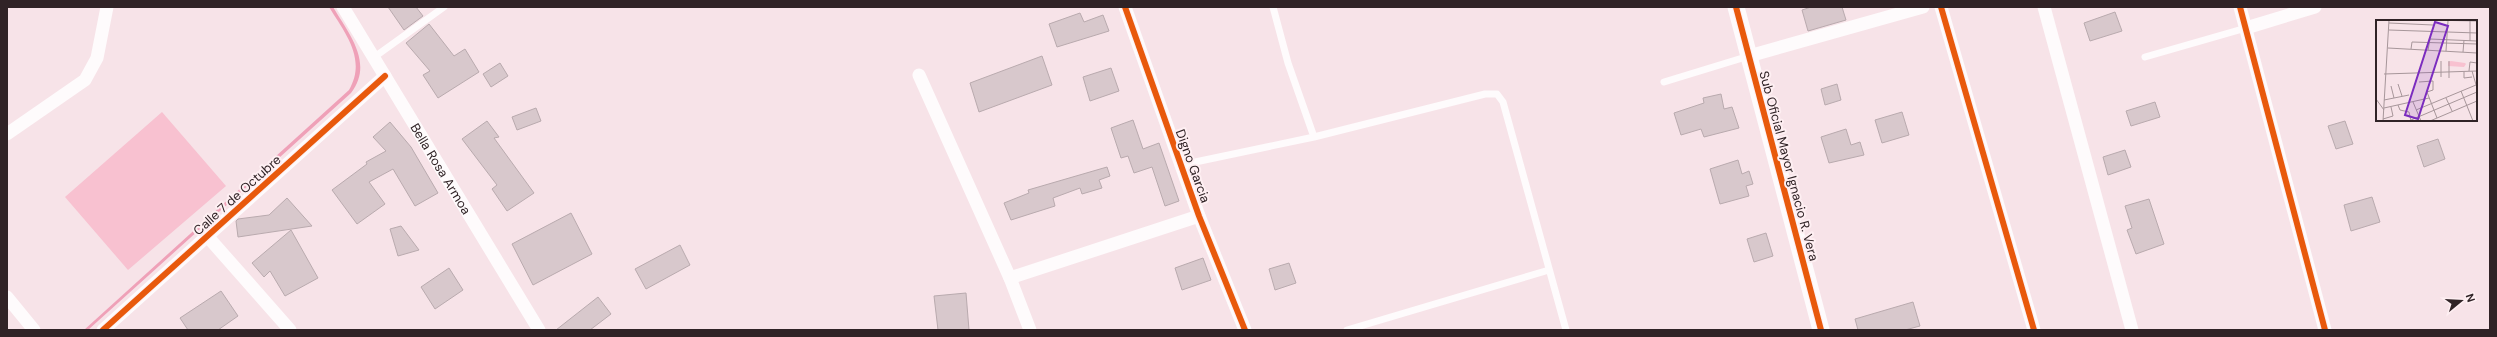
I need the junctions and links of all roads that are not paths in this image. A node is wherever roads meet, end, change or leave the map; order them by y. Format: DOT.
graph roads {
  1 [pos="107,7"];
  2 [pos="343,7"];
  3 [pos="444,7"];
  4 [pos="1125,7"];
  5 [pos="1273,7"];
  6 [pos="1736,7"];
  7 [pos="1923,7"];
  8 [pos="1941,7"];
  9 [pos="2044,7"];
  10 [pos="2240,7"];
  11 [pos="2315,7"];
  12 [pos="2246,28"];
  13 [pos="1749,56"];
  14 [pos="2145,57"];
  15 [pos="374,58"];
  16 [pos="920,75"];
  17 [pos="384,76"];
  18 [pos="1664,82"];
  19 [pos="7,134"];
  20 [pos="1314,137"];
  21 [pos="1181,165"];
  22 [pos="1199,216"];
  23 [pos="208,237"];
  24 [pos="1549,270"];
  25 [pos="1010,278"];
  26 [pos="7,297"];
  27 [pos="34,330"];
  28 [pos="103,330"];
  29 [pos="290,330"];
  30 [pos="539,330"];
  31 [pos="1030,330"];
  32 [pos="1245,330"];
  33 [pos="1347,330"];
  34 [pos="1566,330"];
  35 [pos="1821,330"];
  36 [pos="2034,330"];
  37 [pos="2132,330"];
  38 [pos="2325,330"];
  1 -- 19 [label="street"];
  2 -- 15 [label="street, Bella Rosa Armoa"];
  3 -- 15 [label="lane"];
  4 -- 21 [label="street, Digno Garcia"];
  5 -- 20 [label="lane"];
  6 -- 13 [label="street, Sub Oficial Mayor Ignacio R. Vera"];
  7 -- 13 [label="street"];
  8 -- 36 [label="street"];
  9 -- 37 [label="street"];
  10 -- 12 [label="street"];
  11 -- 12 [label="street"];
  12 -- 14 [label="lane"];
  12 -- 38 [label="street"];
  13 -- 18 [label="lane"];
  13 -- 35 [label="street, Sub Oficial Mayor Ignacio R. Vera"];
  15 -- 17 [label="street, Bella Rosa Armoa"];
  16 -- 25 [label="street"];
  17 -- 23 [label="street, Calle 7 de Octubre"];
  17 -- 30 [label="street, Bella Rosa Armoa"];
  20 -- 21 [label="lane"];
  20 -- 24 [label="lane"];
  21 -- 22 [label="street, Digno Garcia"];
  22 -- 25 [label="street"];
  22 -- 32 [label="street, Digno Garcia"];
  23 -- 28 [label="street, Calle 7 de Octubre"];
  23 -- 29 [label="street"];
  24 -- 33 [label="lane"];
  24 -- 34 [label="lane"];
  25 -- 31 [label="street"];
  26 -- 27 [label="street"];
}
